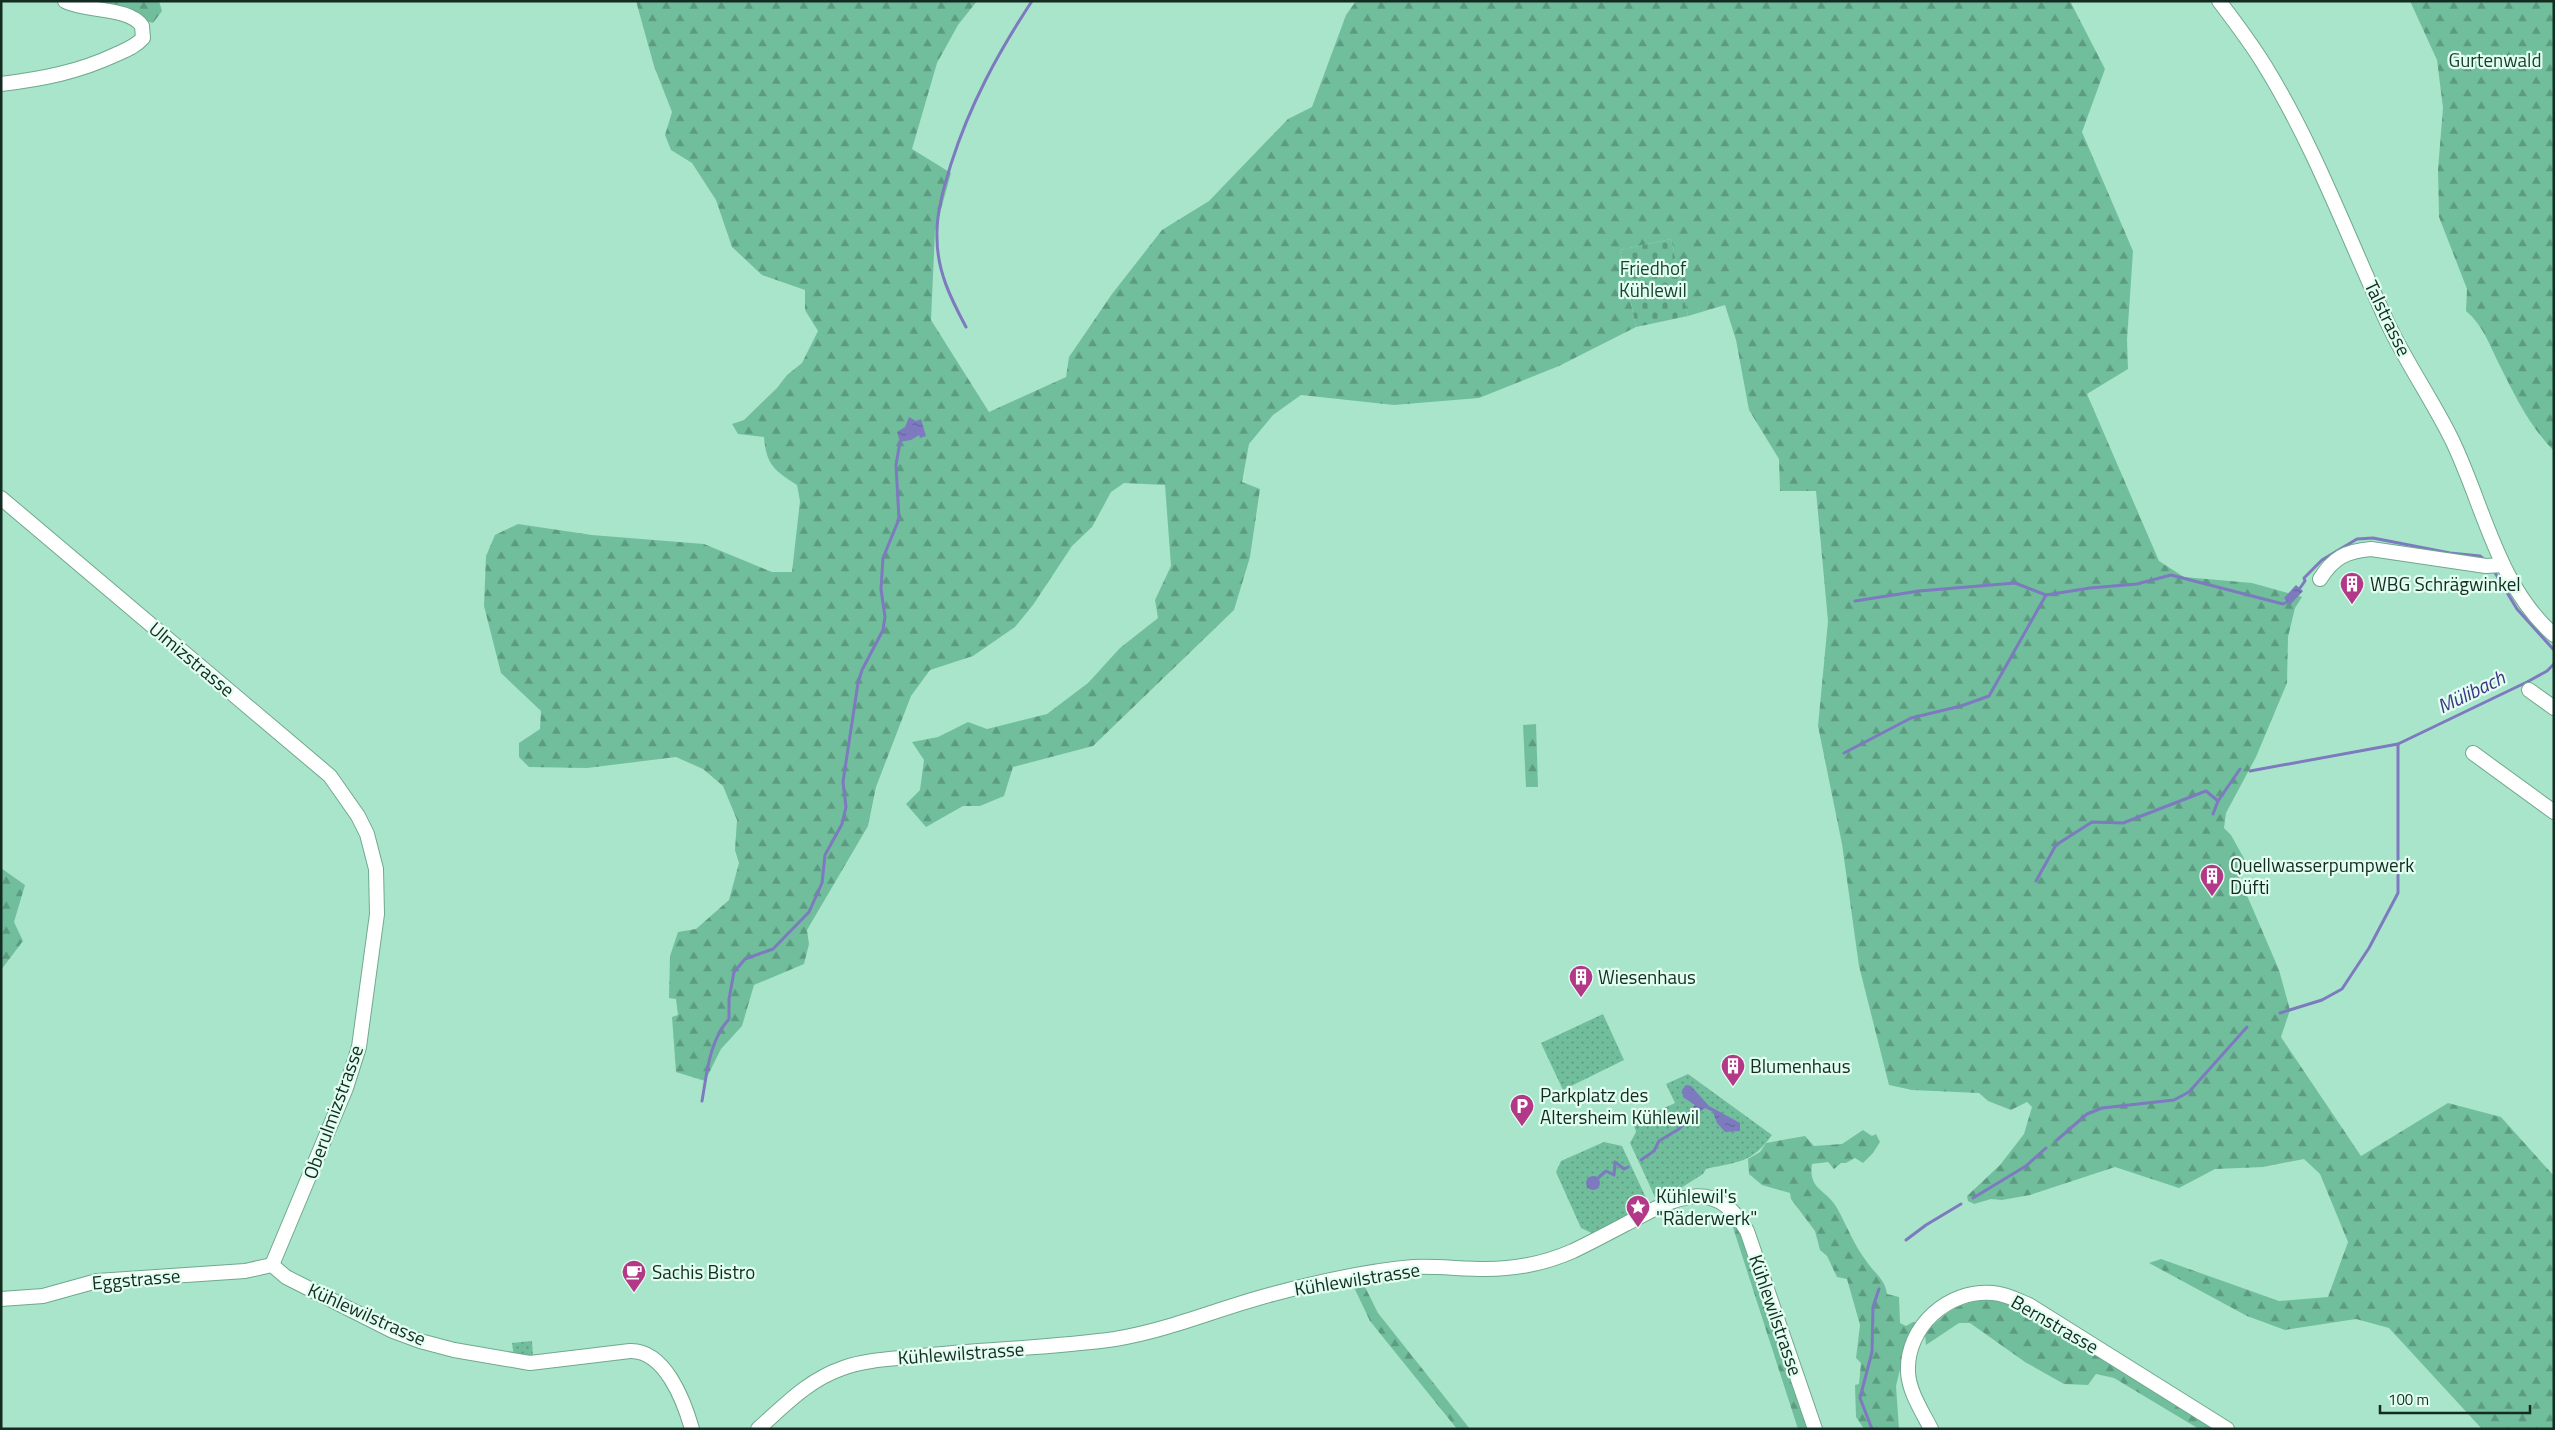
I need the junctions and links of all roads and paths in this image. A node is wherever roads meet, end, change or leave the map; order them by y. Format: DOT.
graph roads {
  1 [pos="65,1"];
  2 [pos="2219,1"];
  3 [pos="1,84"];
  4 [pos="1,498"];
  5 [pos="2495,566"];
  6 [pos="2320,579"];
  7 [pos="2554,635"];
  8 [pos="2529,690"];
  9 [pos="2554,708"];
  10 [pos="2473,753"];
  11 [pos="2554,812"];
  12 [pos="367,834"];
  13 [pos="272,1265"];
  14 [pos="1,1299"];
  15 [pos="692,1429"];
  16 [pos="758,1429"];
  17 [pos="1815,1429"];
  18 [pos="1930,1429"];
  19 [pos="2227,1429"];
  1 -- 3 [label="street"];
  2 -- 5 [label="street, Talstrasse"];
  4 -- 12 [label="street, Ulmizstrasse"];
  5 -- 6 [label="street"];
  5 -- 7 [label="street, Talstrasse"];
  8 -- 9 [label="street"];
  10 -- 11 [label="street"];
  12 -- 13 [label="street, Oberulmizstrasse"];
  13 -- 14 [label="street, Eggstrasse"];
  13 -- 15 [label="street, Kühlewilstrasse"];
  16 -- 17 [label="street, Kühlewilstrasse"];
  18 -- 19 [label="street, Bernstrasse"];
}
